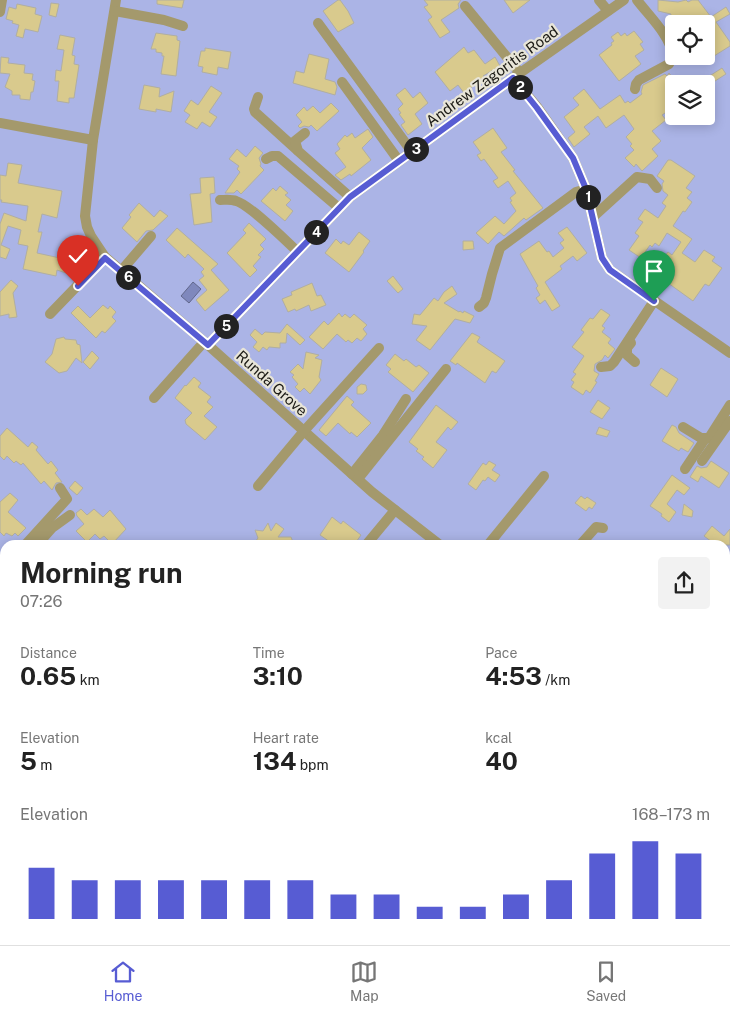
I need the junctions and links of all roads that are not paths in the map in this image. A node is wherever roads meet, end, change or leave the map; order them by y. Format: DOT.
graph roads {
  1 [pos="2,0"];
  2 [pos="116,0"];
  3 [pos="599,0"];
  4 [pos="624,0"];
  5 [pos="637,0"];
  6 [pos="465,6"];
  7 [pos="115,11"];
  8 [pos="608,11"];
  9 [pos="0,12"];
  10 [pos="318,23"];
  11 [pos="183,26"];
  12 [pos="516,76"];
  13 [pos="342,82"];
  14 [pos="635,89"];
  15 [pos="258,97"];
  16 [pos="0,123"];
  17 [pos="305,133"];
  18 [pos="93,140"];
  19 [pos="298,151"];
  20 [pos="412,152"];
  21 [pos="266,159"];
  22 [pos="399,161"];
  23 [pos="657,188"];
  24 [pos="586,189"];
  25 [pos="350,197"];
  26 [pos="220,200"];
  27 [pos="338,208"];
  28 [pos="593,217"];
  29 [pos="151,236"];
  30 [pos="297,251"];
  31 [pos="105,258"];
  32 [pos="121,271"];
  33 [pos="657,303"];
  34 [pos="479,307"];
  35 [pos="50,314"];
  36 [pos="206,343"];
  37 [pos="380,348"];
  38 [pos="730,353"];
  39 [pos="635,362"];
  40 [pos="601,367"];
  41 [pos="446,369"];
  42 [pos="154,398"];
  43 [pos="406,399"];
  44 [pos="730,405"];
  45 [pos="730,421"];
  46 [pos="683,427"];
  47 [pos="304,432"];
  48 [pos="705,439"];
  49 [pos="702,461"];
  50 [pos="685,469"];
  51 [pos="544,476"];
  52 [pos="355,477"];
  53 [pos="258,486"];
  54 [pos="60,488"];
  55 [pos="395,510"];
  56 [pos="70,515"];
  57 [pos="603,528"];
  58 [pos="29,540"];
  59 [pos="41,540"];
  60 [pos="370,540"];
  61 [pos="434,540"];
  62 [pos="492,540"];
  63 [pos="584,540"];
  1 -- 9 [label="street"];
  2 -- 7 [label="street, Runda Grove"];
  3 -- 8 [label="street"];
  4 -- 8 [label="street, Andrew Zagoritis Road"];
  5 -- 14 [label="street"];
  6 -- 12 [label="street"];
  7 -- 11 [label="street"];
  7 -- 18 [label="street, Runda Grove"];
  8 -- 12 [label="street, Andrew Zagoritis Road"];
  10 -- 20 [label="street"];
  12 -- 20 [label="street, Andrew Zagoritis Road"];
  12 -- 24 [label="street"];
  13 -- 22 [label="street"];
  15 -- 19 [label="street"];
  16 -- 18 [label="street"];
  17 -- 19 [label="street"];
  18 -- 31 [label="street, Runda Grove"];
  19 -- 25 [label="street"];
  20 -- 22 [label="street, Andrew Zagoritis Road"];
  21 -- 27 [label="street"];
  22 -- 25 [label="street, Andrew Zagoritis Road"];
  23 -- 28 [label="street"];
  24 -- 28 [label="street"];
  24 -- 34 [label="street"];
  25 -- 27 [label="street, Andrew Zagoritis Road"];
  26 -- 30 [label="street"];
  27 -- 30 [label="street, Andrew Zagoritis Road"];
  28 -- 33 [label="street"];
  29 -- 32 [label="street"];
  30 -- 36 [label="street, Andrew Zagoritis Road"];
  31 -- 32 [label="street, Runda Grove"];
  31 -- 35 [label="street"];
  32 -- 36 [label="street, Runda Grove"];
  33 -- 38 [label="street"];
  33 -- 39 [label="street"];
  33 -- 40 [label="street"];
  36 -- 42 [label="street, Andrew Zagoritis Road"];
  36 -- 47 [label="street, Runda Grove"];
  37 -- 47 [label="street"];
  41 -- 52 [label="street"];
  43 -- 52 [label="street"];
  44 -- 48 [label="street"];
  45 -- 49 [label="street"];
  46 -- 48 [label="street"];
  47 -- 52 [label="street, Runda Grove"];
  47 -- 53 [label="street"];
  48 -- 50 [label="street"];
  51 -- 62 [label="street"];
  52 -- 55 [label="street, Runda Grove"];
  54 -- 58 [label="street"];
  55 -- 60 [label="street"];
  55 -- 61 [label="street, Runda Grove"];
  56 -- 59 [label="street"];
  57 -- 63 [label="street"];
}
